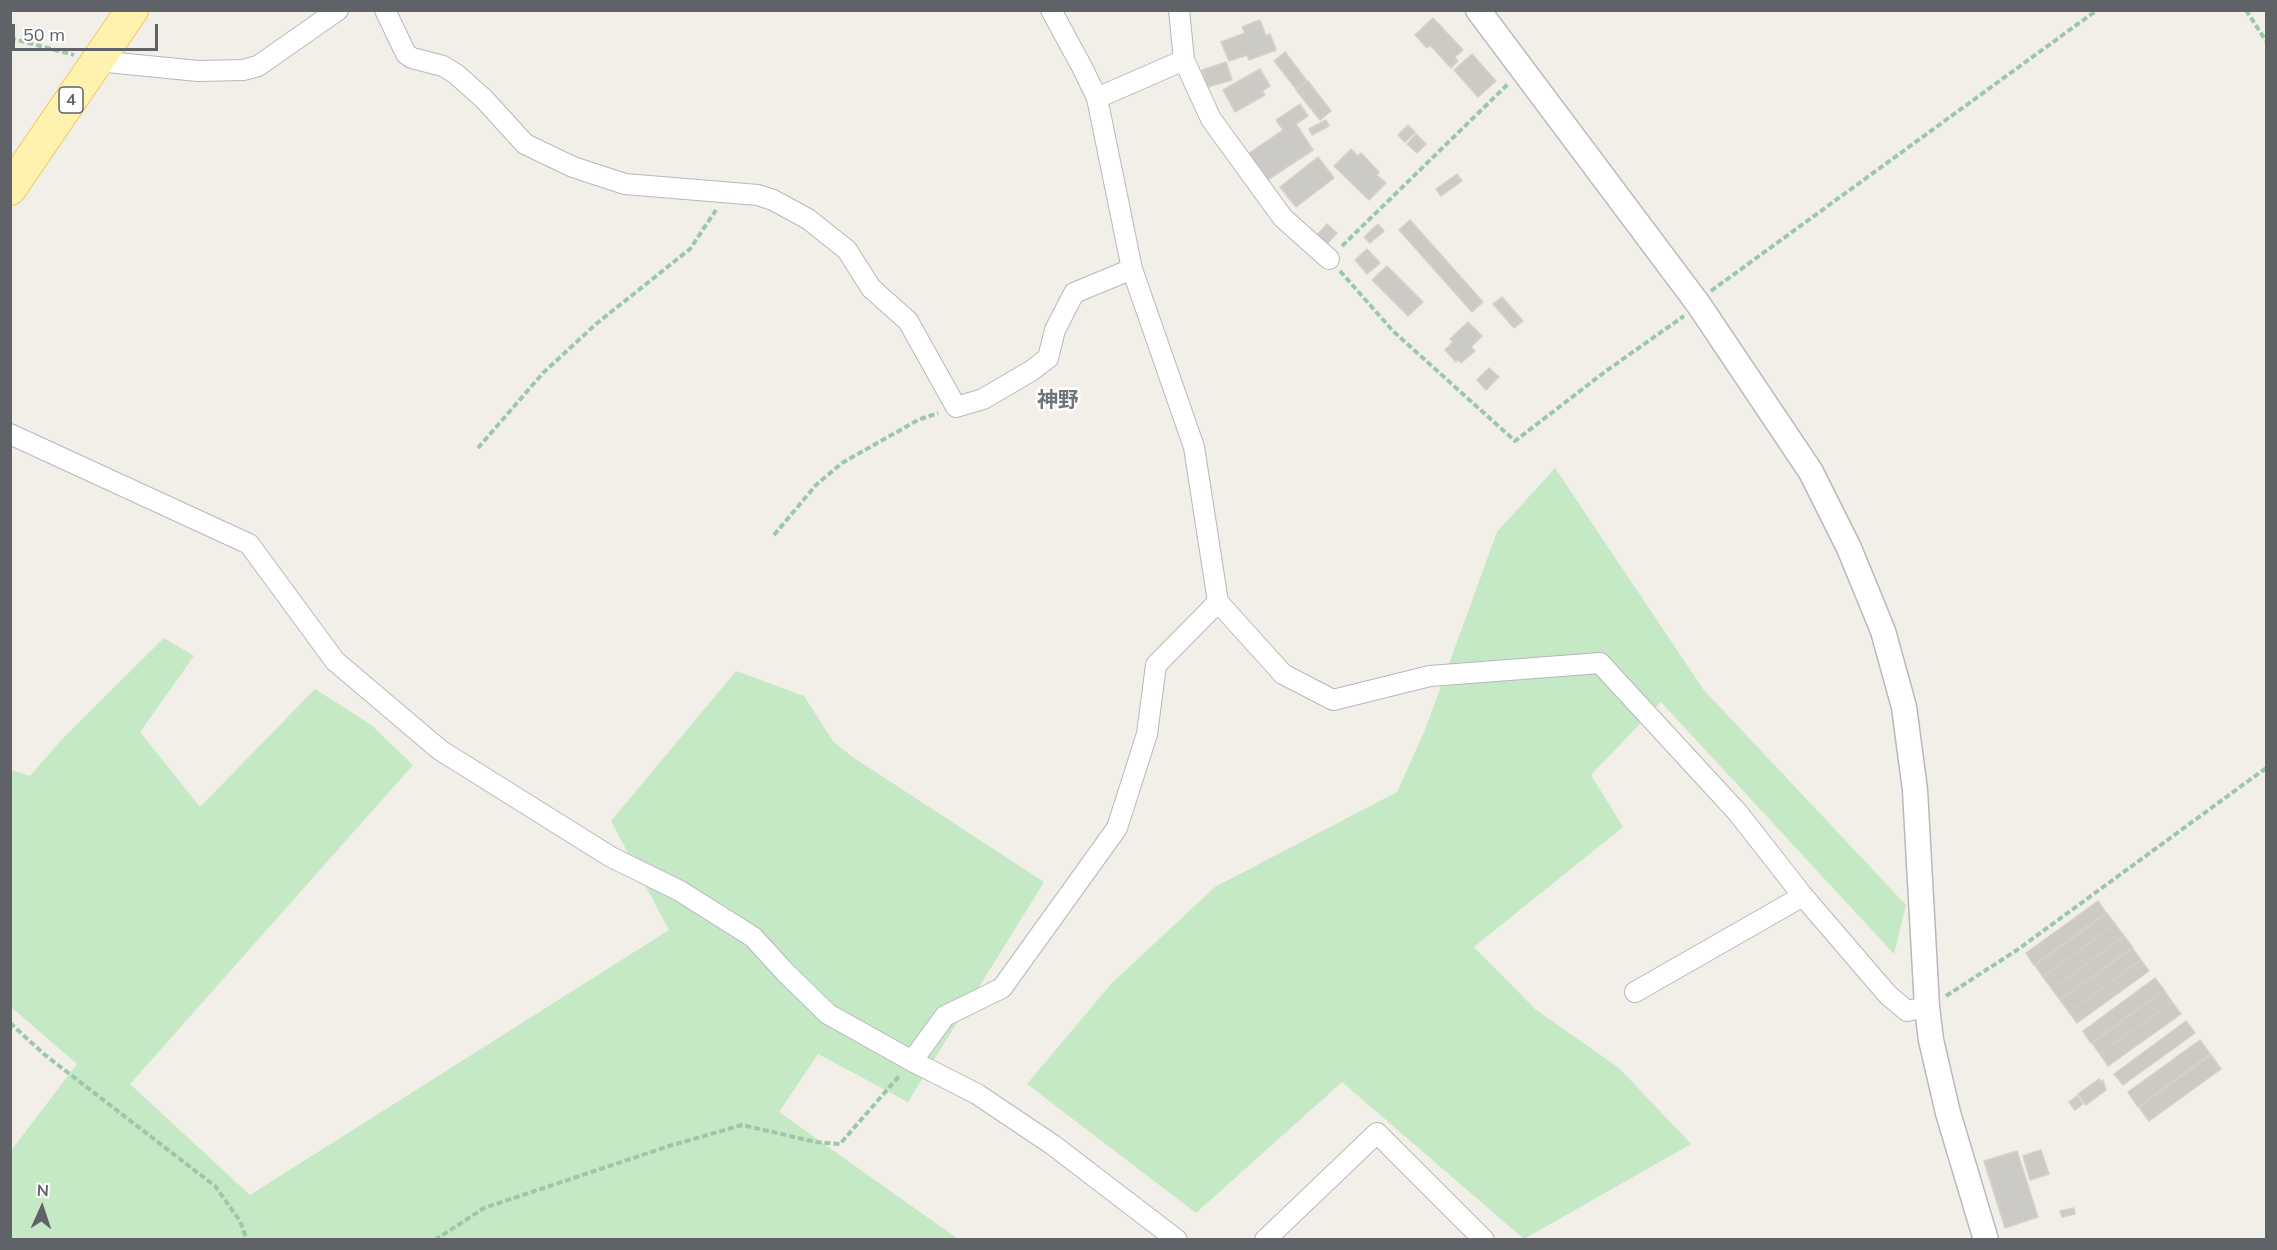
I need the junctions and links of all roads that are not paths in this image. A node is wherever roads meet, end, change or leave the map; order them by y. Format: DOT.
graph roads {
  1 [pos="132,10"];
  2 [pos="338,10"];
  3 [pos="385,10"];
  4 [pos="1051,10"];
  5 [pos="1179,10"];
  6 [pos="1478,10"];
  7 [pos="1184,60"];
  8 [pos="97,61"];
  9 [pos="1097,98"];
  10 [pos="10,189"];
  11 [pos="1329,259"];
  12 [pos="1132,269"];
  13 [pos="10,434"];
  14 [pos="1218,602"];
  15 [pos="1803,896"];
  16 [pos="1635,992"];
  17 [pos="1927,1007"];
  18 [pos="912,1061"];
  19 [pos="1177,1239"];
  20 [pos="1264,1239"];
  21 [pos="1484,1239"];
  22 [pos="1986,1239"];
  1 -- 8 [label="main road, 4"];
  2 -- 8 [label="street"];
  3 -- 12 [label="street"];
  4 -- 9 [label="street"];
  5 -- 7 [label="street"];
  6 -- 17 [label="street"];
  7 -- 9 [label="street"];
  7 -- 11 [label="street"];
  8 -- 10 [label="main road, 4"];
  9 -- 12 [label="street"];
  12 -- 14 [label="street"];
  13 -- 18 [label="street"];
  14 -- 15 [label="street"];
  14 -- 18 [label="street"];
  15 -- 16 [label="street"];
  15 -- 17 [label="street"];
  17 -- 22 [label="street"];
  18 -- 19 [label="street"];
  20 -- 21 [label="street"];
}
